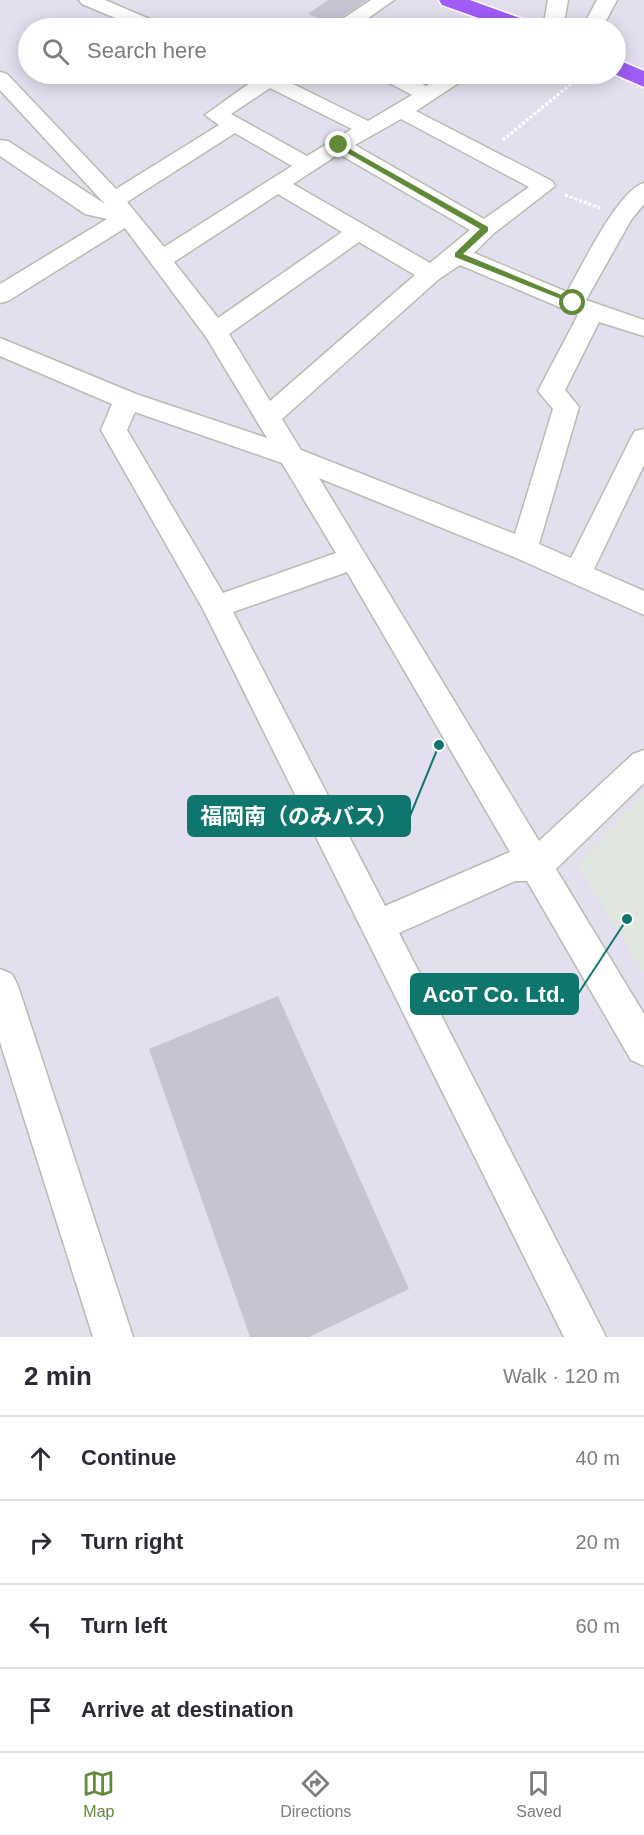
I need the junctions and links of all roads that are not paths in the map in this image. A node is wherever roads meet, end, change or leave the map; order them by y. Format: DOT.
graph roads {
  1 [pos="89,0"];
  2 [pos="384,0"];
  3 [pos="450,0"];
  4 [pos="558,0"];
  5 [pos="607,0"];
  6 [pos="131,18"];
  7 [pos="357,18"];
  8 [pos="499,18"];
  9 [pos="555,18"];
  10 [pos="597,18"];
  11 [pos="626,71"];
  12 [pos="0,78"];
  13 [pos="644,80"];
  14 [pos="256,84"];
  15 [pos="285,84"];
  16 [pos="406,84"];
  17 [pos="444,84"];
  18 [pos="427,95"];
  19 [pos="401,111"];
  20 [pos="235,124"];
  21 [pos="370,130"];
  22 [pos="339,145"];
  23 [pos="0,146"];
  24 [pos="309,166"];
  25 [pos="277,184"];
  26 [pos="644,190"];
  27 [pos="121,208"];
  28 [pos="485,229"];
  29 [pos="357,232"];
  30 [pos="458,255"];
  31 [pos="162,259"];
  32 [pos="431,274"];
  33 [pos="0,295"];
  34 [pos="583,307"];
  35 [pos="644,328"];
  36 [pos="215,332"];
  37 [pos="0,346"];
  38 [pos="127,400"];
  39 [pos="269,416"];
  40 [pos="644,438"];
  41 [pos="293,457"];
  42 [pos="524,549"];
  43 [pos="354,558"];
  44 [pos="578,573"];
  45 [pos="644,604"];
  46 [pos="216,607"];
  47 [pos="644,763"];
  48 [pos="535,867"];
  49 [pos="379,925"];
  50 [pos="0,986"];
  51 [pos="644,1048"];
  52 [pos="113,1337"];
  53 [pos="586,1337"];
  1 -- 6 [label="street"];
  2 -- 7 [label="street"];
  3 -- 8 [label="main road"];
  4 -- 9 [label="street"];
  5 -- 10 [label="street"];
  11 -- 13 [label="main road"];
  12 -- 27 [label="street"];
  14 -- 20 [label="street"];
  15 -- 21 [label="street"];
  16 -- 18 [label="street"];
  17 -- 18 [label="street"];
  18 -- 19 [label="street"];
  19 -- 21 [label="street"];
  19 -- 28 [label="street"];
  20 -- 24 [label="street"];
  20 -- 27 [label="street"];
  21 -- 22 [label="street"];
  22 -- 24 [label="street"];
  22 -- 28 [label="street"];
  23 -- 27 [label="street"];
  24 -- 25 [label="street"];
  25 -- 29 [label="street"];
  25 -- 31 [label="street"];
  26 -- 34 [label="street"];
  27 -- 31 [label="street"];
  27 -- 33 [label="street"];
  28 -- 30 [label="street"];
  29 -- 32 [label="street"];
  29 -- 36 [label="street"];
  30 -- 32 [label="street"];
  30 -- 34 [label="street"];
  31 -- 36 [label="street"];
  32 -- 39 [label="street"];
  34 -- 35 [label="street"];
  34 -- 42 [label="street"];
  36 -- 39 [label="street"];
  37 -- 38 [label="street"];
  38 -- 41 [label="street"];
  38 -- 46 [label="street"];
  39 -- 41 [label="street"];
  40 -- 44 [label="street"];
  41 -- 42 [label="street"];
  41 -- 43 [label="street"];
  42 -- 44 [label="street"];
  43 -- 46 [label="street"];
  43 -- 48 [label="street"];
  44 -- 45 [label="street"];
  46 -- 49 [label="street"];
  47 -- 48 [label="street"];
  48 -- 49 [label="street"];
  48 -- 51 [label="street"];
  49 -- 53 [label="street"];
  50 -- 52 [label="street"];
}
